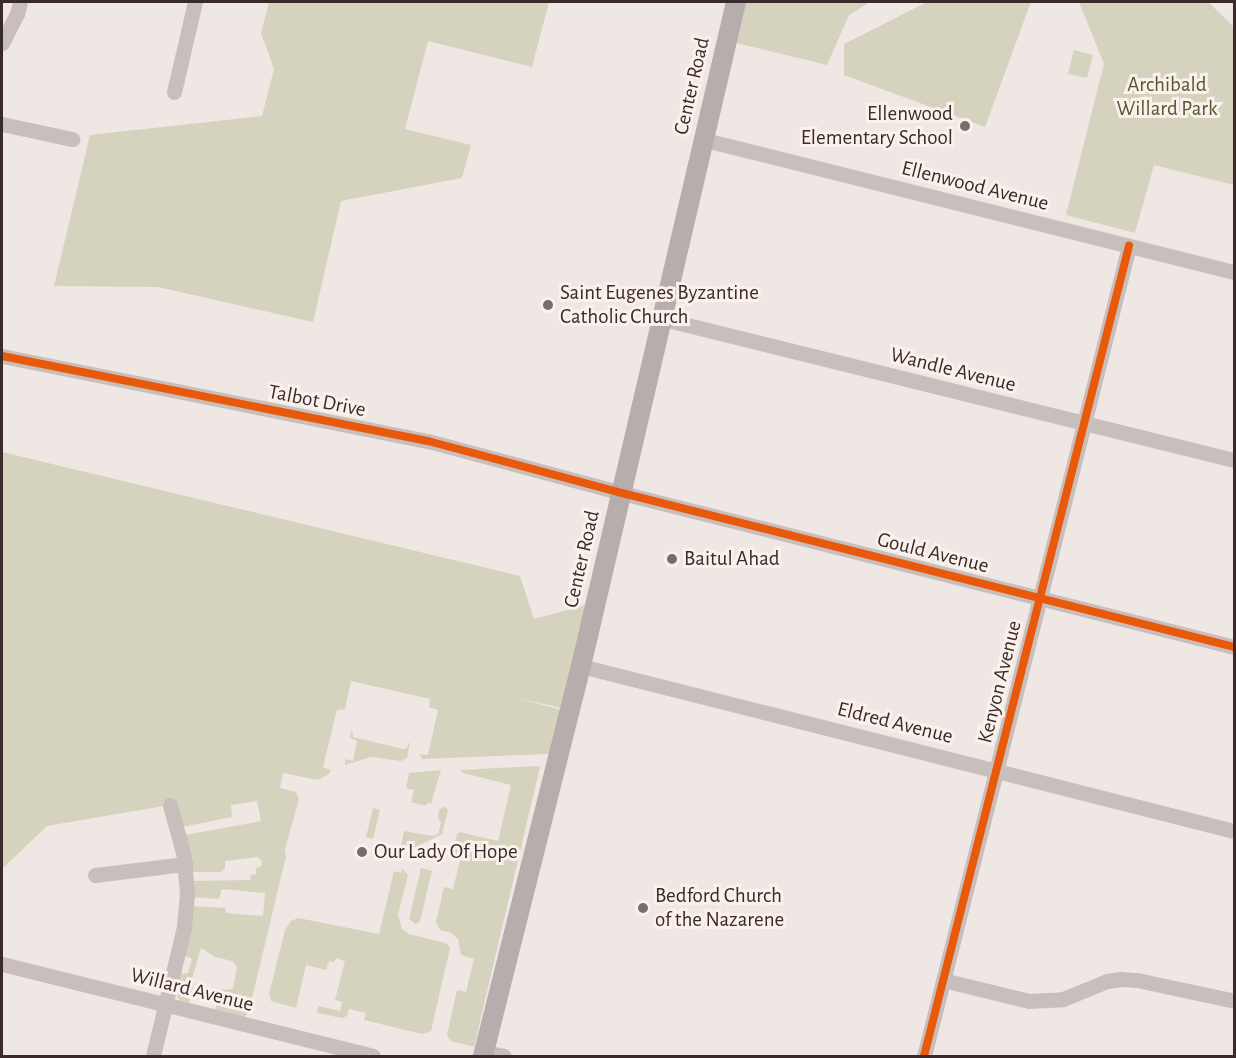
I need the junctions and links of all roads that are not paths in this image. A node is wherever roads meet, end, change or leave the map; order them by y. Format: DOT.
graph roads {
  1 [pos="20,2"];
  2 [pos="195,2"];
  3 [pos="736,2"];
  4 [pos="2,44"];
  5 [pos="174,92"];
  6 [pos="2,124"];
  7 [pos="72,139"];
  8 [pos="705,140"];
  9 [pos="1129,246"];
  10 [pos="1234,272"];
  11 [pos="663,319"];
  12 [pos="2,356"];
  13 [pos="1083,424"];
  14 [pos="1234,460"];
  15 [pos="622,493"];
  16 [pos="1040,598"];
  17 [pos="1234,647"];
  18 [pos="581,666"];
  19 [pos="997,771"];
  20 [pos="170,804"];
  21 [pos="1234,831"];
  22 [pos="185,864"];
  23 [pos="95,875"];
  24 [pos="2,964"];
  25 [pos="943,980"];
  26 [pos="1230,1000"];
  27 [pos="166,1004"];
  28 [pos="484,1054"];
  29 [pos="153,1056"];
  30 [pos="373,1056"];
  31 [pos="504,1056"];
  32 [pos="924,1056"];
  1 -- 4 [label="street"];
  2 -- 5 [label="street"];
  3 -- 8 [label="main road, Center Road"];
  6 -- 7 [label="street"];
  8 -- 9 [label="street, Ellenwood Avenue"];
  8 -- 11 [label="main road, Center Road"];
  9 -- 10 [label="street, Ellenwood Avenue"];
  9 -- 13 [label="street, Kenyon Avenue"];
  11 -- 13 [label="street, Wandle Avenue"];
  11 -- 15 [label="main road, Center Road"];
  12 -- 15 [label="street, Talbot Drive"];
  13 -- 14 [label="street, Wandle Avenue"];
  13 -- 16 [label="street, Kenyon Avenue"];
  15 -- 16 [label="street, Gould Avenue"];
  15 -- 18 [label="main road, Center Road"];
  16 -- 17 [label="street, Gould Avenue"];
  16 -- 19 [label="street, Kenyon Avenue"];
  18 -- 19 [label="street, Eldred Avenue"];
  18 -- 28 [label="main road, Center Road"];
  19 -- 21 [label="street, Eldred Avenue"];
  19 -- 25 [label="street, Kenyon Avenue"];
  20 -- 22 [label="street"];
  22 -- 23 [label="street"];
  22 -- 27 [label="street"];
  24 -- 27 [label="street, Willard Avenue"];
  25 -- 26 [label="street"];
  25 -- 32 [label="street, Kenyon Avenue"];
  27 -- 29 [label="street"];
  27 -- 30 [label="street, Willard Avenue"];
  28 -- 31 [label="street"];
}
